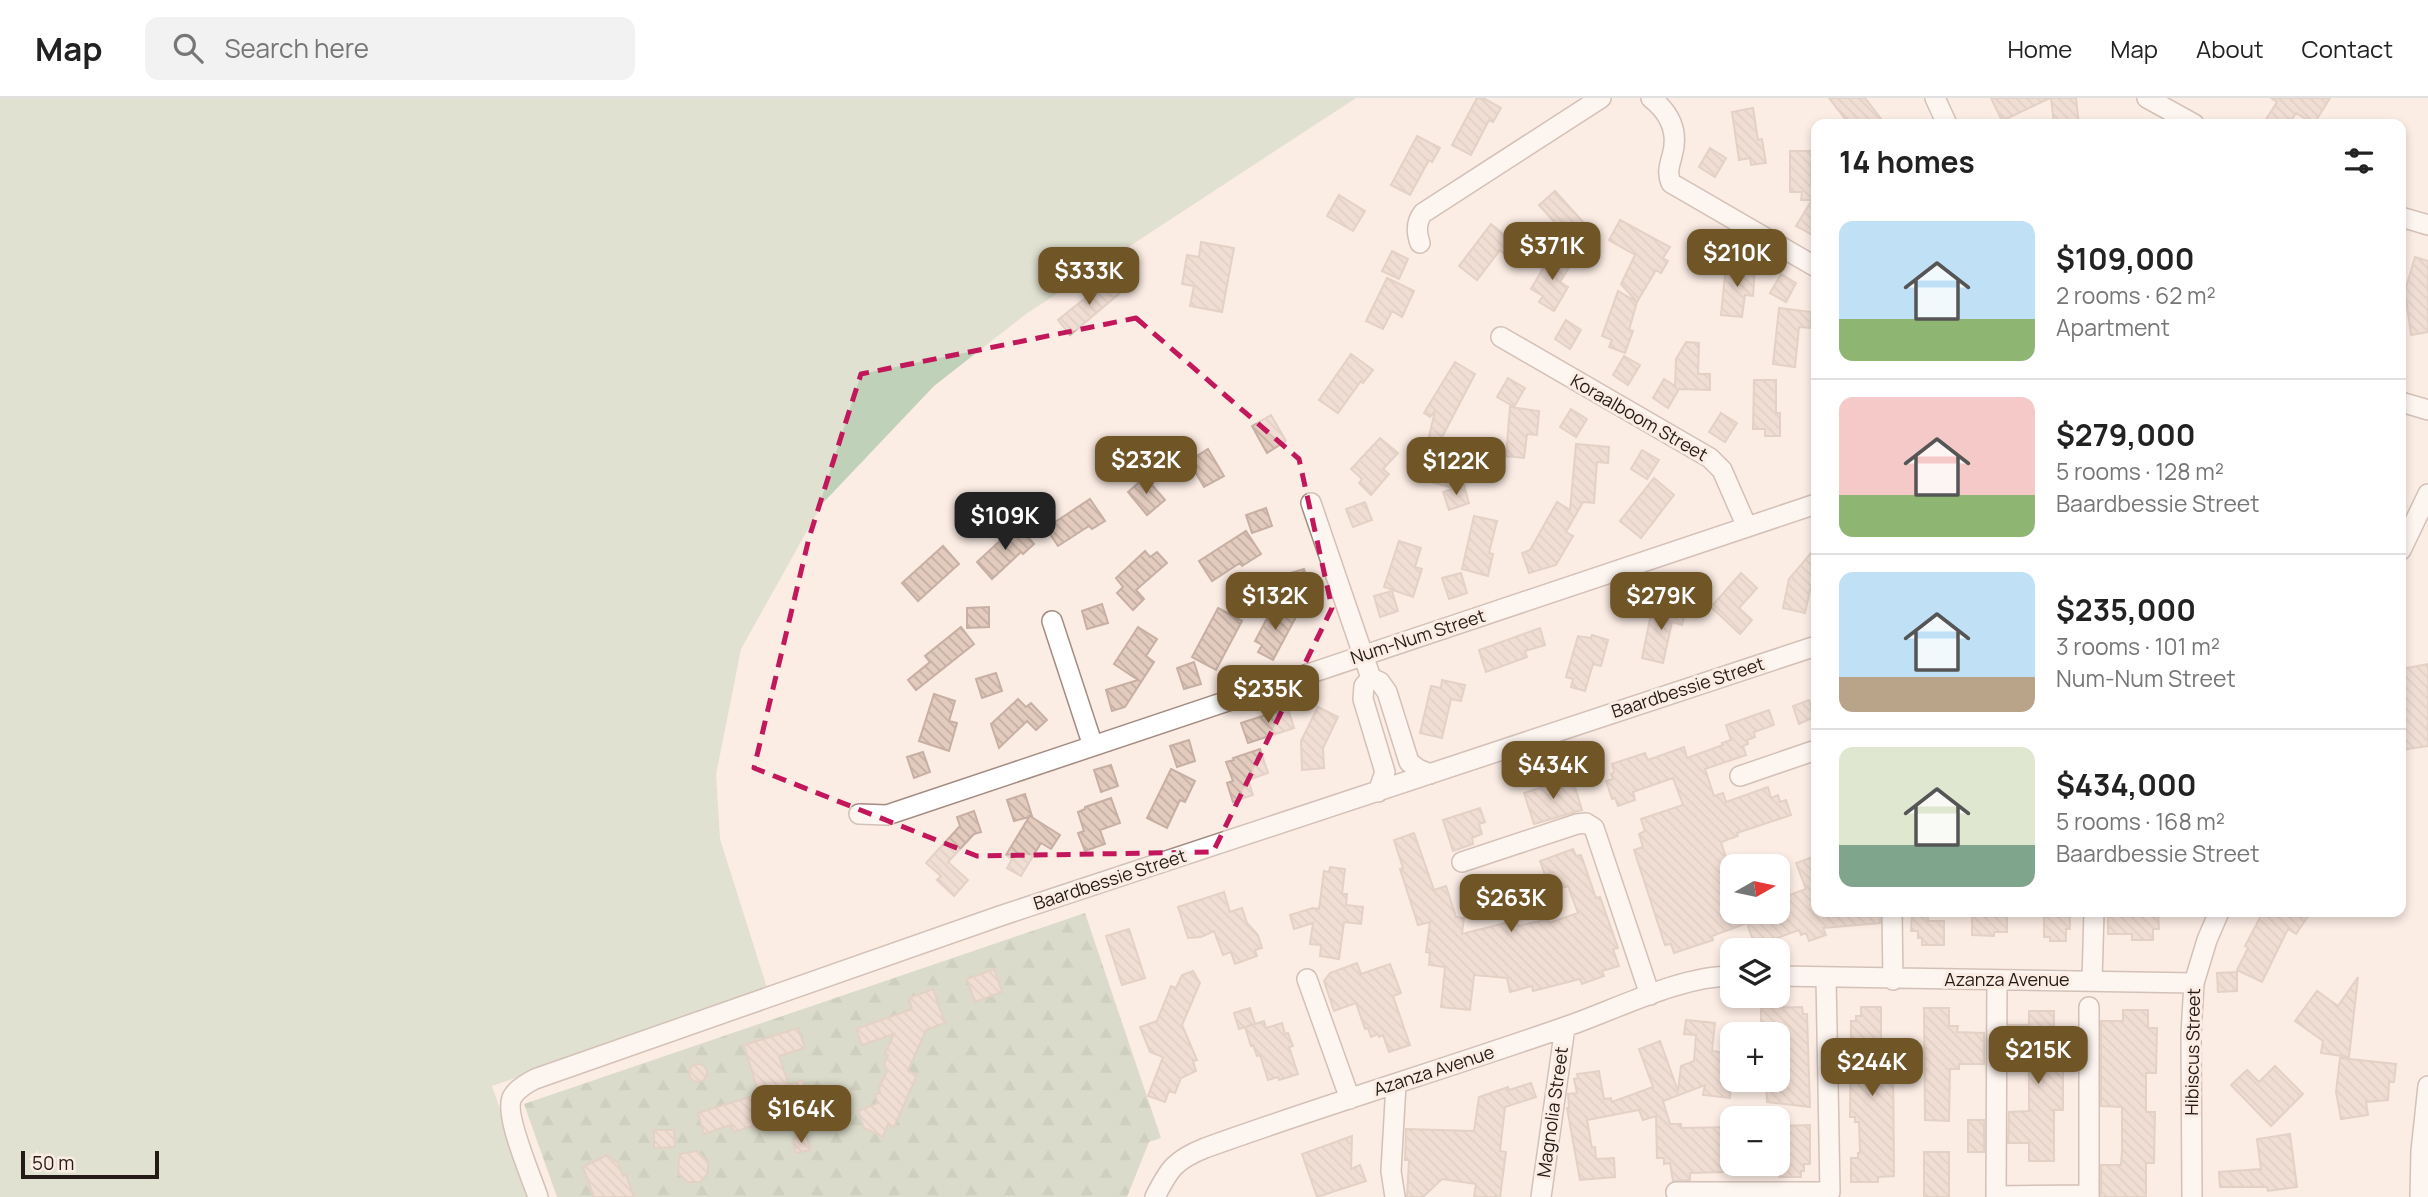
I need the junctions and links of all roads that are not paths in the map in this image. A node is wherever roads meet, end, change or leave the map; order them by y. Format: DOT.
graph roads {
  1 [pos="1601,98"];
  2 [pos="1651,98"];
  3 [pos="1936,98"];
  4 [pos="2147,98"];
  5 [pos="1945,119"];
  6 [pos="2185,119"];
  7 [pos="2406,218"];
  8 [pos="2428,225"];
  9 [pos="1420,243"];
  10 [pos="1811,264"];
  11 [pos="1501,337"];
  12 [pos="2406,403"];
  13 [pos="2428,410"];
  14 [pos="2428,494"];
  15 [pos="1311,503"];
  16 [pos="1811,506"];
  17 [pos="1747,527"];
  18 [pos="2406,540"];
  19 [pos="1052,621"];
  20 [pos="1811,648"];
  21 [pos="1363,655"];
  22 [pos="1371,678"];
  23 [pos="1093,746"];
  24 [pos="1811,752"];
  25 [pos="1430,774"];
  26 [pos="1740,776"];
  27 [pos="1378,792"];
  28 [pos="859,814"];
  29 [pos="1462,862"];
  30 [pos="1892,917"];
  31 [pos="2095,917"];
  32 [pos="2217,917"];
  33 [pos="1790,976"];
  34 [pos="1826,977"];
  35 [pos="1720,978"];
  36 [pos="1307,979"];
  37 [pos="1893,979"];
  38 [pos="1997,980"];
  39 [pos="2092,981"];
  40 [pos="2194,983"];
  41 [pos="1650,995"];
  42 [pos="2089,1007"];
  43 [pos="1565,1027"];
  44 [pos="1396,1084"];
  45 [pos="2428,1086"];
  46 [pos="1350,1099"];
  47 [pos="1676,1192"];
  48 [pos="1996,1196"];
  49 [pos="2089,1196"];
  50 [pos="538,1197"];
  51 [pos="1155,1197"];
  52 [pos="1395,1197"];
  53 [pos="1541,1197"];
  54 [pos="2192,1197"];
  55 [pos="2420,1197"];
  1 -- 9 [label="street"];
  2 -- 10 [label="street"];
  3 -- 5 [label="street"];
  4 -- 6 [label="street"];
  7 -- 8 [label="street"];
  11 -- 17 [label="street, Koraalboom Street"];
  12 -- 13 [label="street"];
  14 -- 18 [label="street"];
  15 -- 21 [label="street"];
  16 -- 17 [label="street, Num-Num Street"];
  17 -- 21 [label="street, Num-Num Street"];
  19 -- 23 [label="street"];
  20 -- 25 [label="street, Baardbessie Street"];
  21 -- 22 [label="street"];
  21 -- 23 [label="street, Num-Num Street"];
  22 -- 25 [label="street"];
  22 -- 27 [label="street"];
  23 -- 28 [label="street, Num-Num Street"];
  24 -- 26 [label="street"];
  25 -- 27 [label="street, Baardbessie Street"];
  27 -- 50 [label="street, Baardbessie Street"];
  29 -- 41 [label="street"];
  30 -- 37 [label="street"];
  31 -- 39 [label="street"];
  32 -- 40 [label="street, Hibiscus Street"];
  33 -- 34 [label="street, Azanza Avenue"];
  34 -- 37 [label="street, Azanza Avenue"];
  34 -- 47 [label="street"];
  35 -- 41 [label="street, Azanza Avenue"];
  36 -- 46 [label="street"];
  37 -- 38 [label="street, Azanza Avenue"];
  38 -- 39 [label="street, Azanza Avenue"];
  38 -- 48 [label="street"];
  39 -- 40 [label="street, Azanza Avenue"];
  40 -- 54 [label="street, Hibiscus Street"];
  41 -- 43 [label="street, Azanza Avenue"];
  42 -- 49 [label="street"];
  43 -- 44 [label="street, Azanza Avenue"];
  43 -- 53 [label="street, Magnolia Street"];
  44 -- 46 [label="street, Azanza Avenue"];
  44 -- 52 [label="street"];
  45 -- 55 [label="street"];
  46 -- 51 [label="street, Azanza Avenue"];
  48 -- 49 [label="street"];
}
